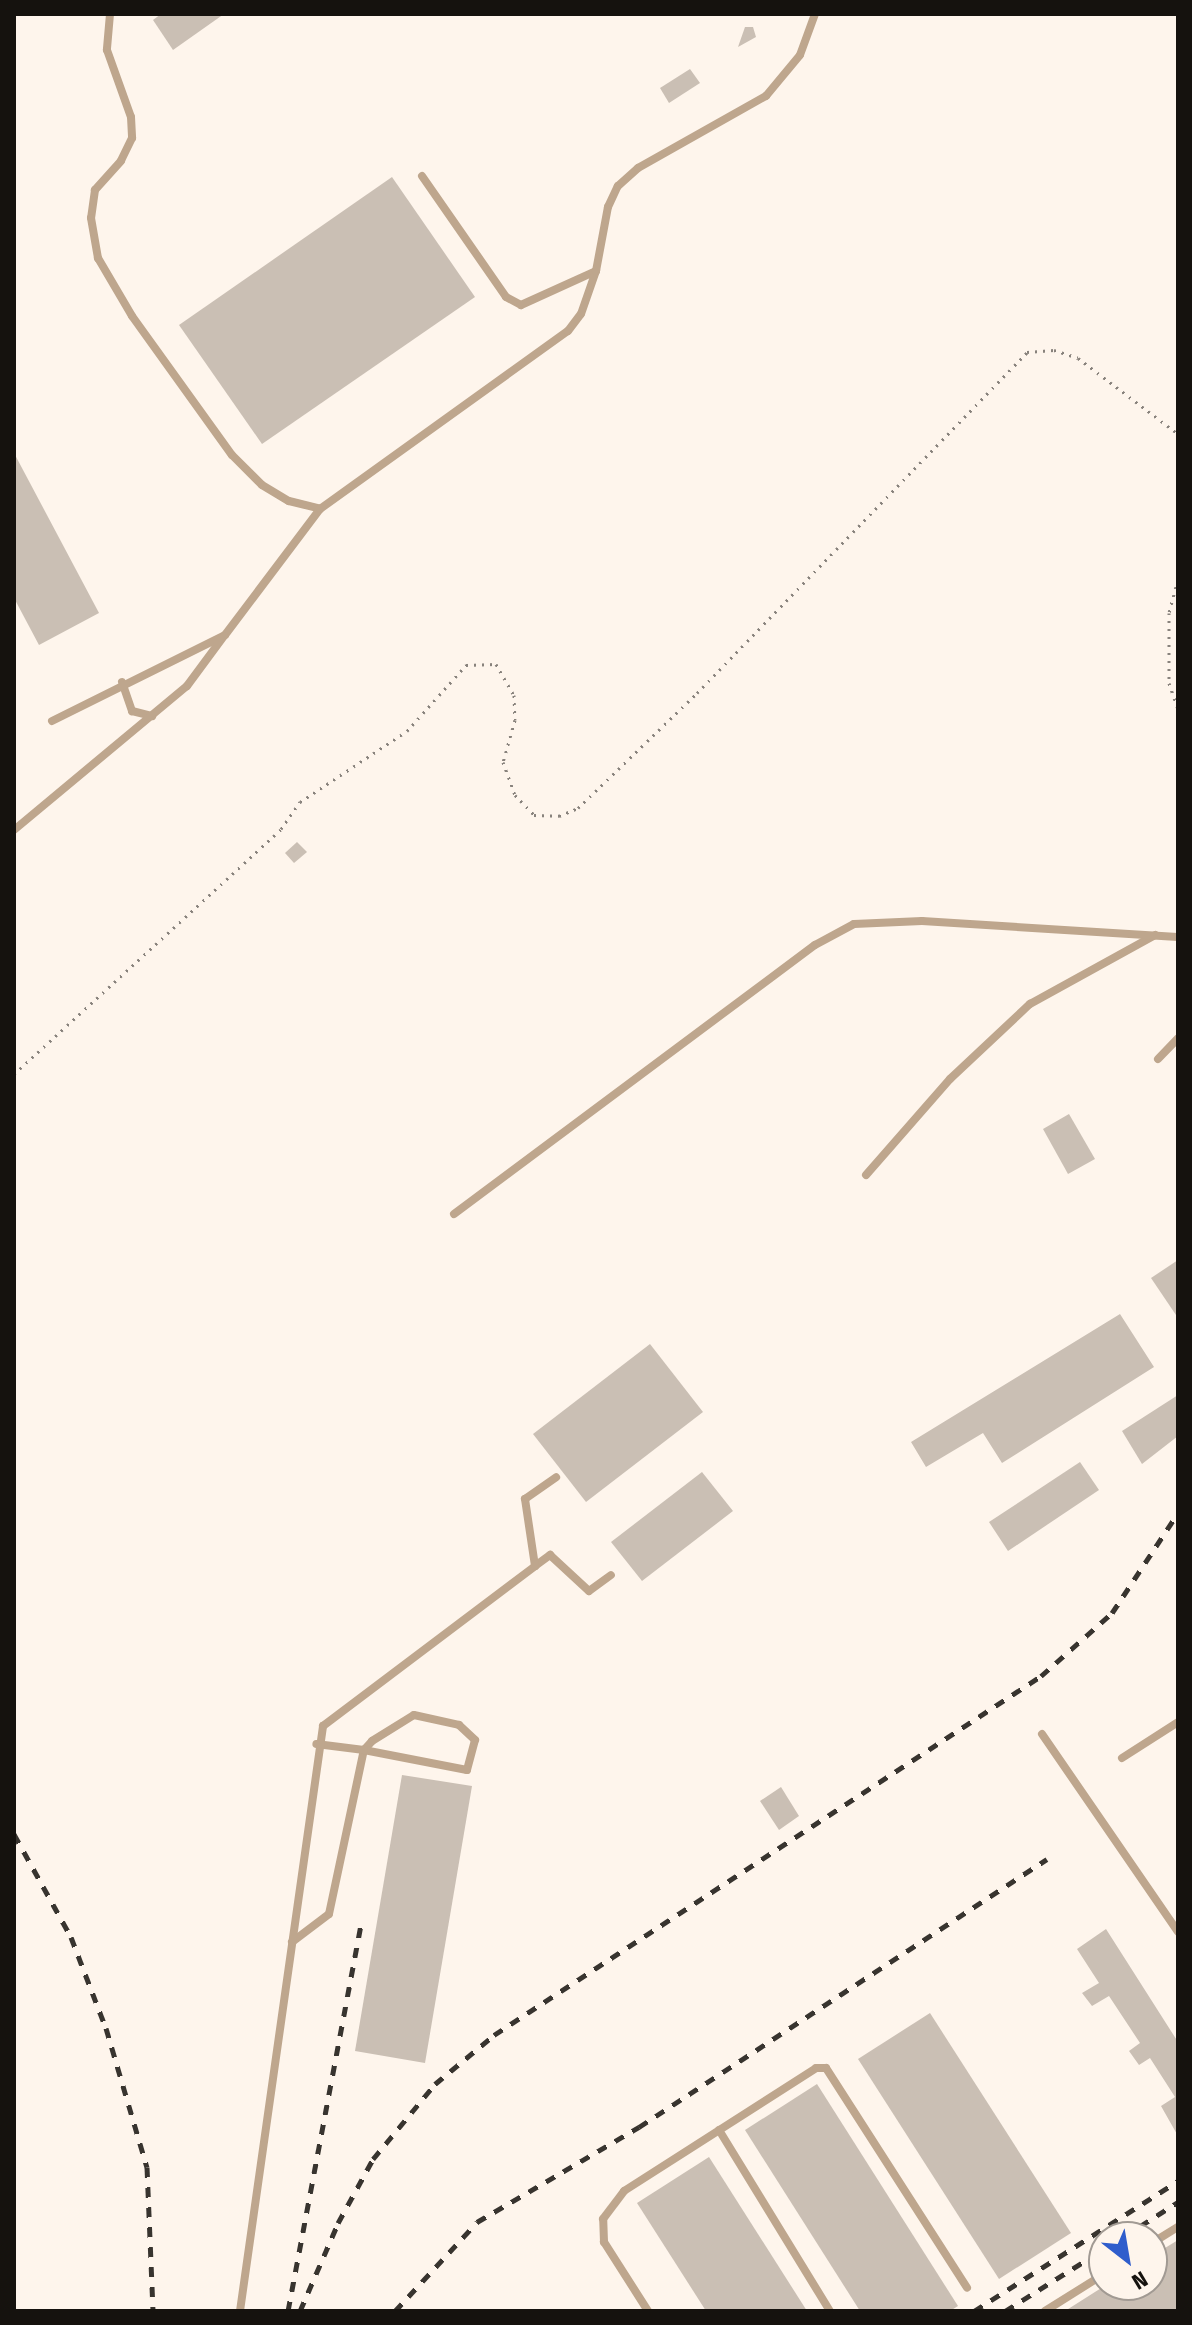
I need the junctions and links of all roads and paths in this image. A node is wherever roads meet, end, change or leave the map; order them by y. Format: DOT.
graph roads {
  1 [pos="110,14"];
  2 [pos="815,14"];
  3 [pos="422,176"];
  4 [pos="596,271"];
  5 [pos="1178,434"];
  6 [pos="320,509"];
  7 [pos="1178,579"];
  8 [pos="225,635"];
  9 [pos="122,682"];
  10 [pos="1178,709"];
  11 [pos="152,716"];
  12 [pos="52,721"];
  13 [pos="14,830"];
  14 [pos="1155,935"];
  15 [pos="1178,937"];
  16 [pos="1178,1038"];
  17 [pos="1158,1059"];
  18 [pos="14,1074"];
  19 [pos="866,1175"];
  20 [pos="454,1214"];
  21 [pos="556,1477"];
  22 [pos="535,1566"];
  23 [pos="611,1575"];
  24 [pos="1178,1722"];
  25 [pos="1042,1734"];
  26 [pos="316,1744"];
  27 [pos="364,1750"];
  28 [pos="1122,1758"];
  29 [pos="1178,1932"];
  30 [pos="292,1942"];
  31 [pos="719,2130"];
  32 [pos="1088,2284"];
  33 [pos="967,2288"];
  34 [pos="240,2311"];
  35 [pos="648,2311"];
  36 [pos="830,2311"];
  37 [pos="1045,2311"];
  1 -- 6 [label="lane"];
  2 -- 4 [label="lane"];
  3 -- 4 [label="lane"];
  4 -- 6 [label="lane"];
  5 -- 18 [label="path"];
  6 -- 8 [label="lane"];
  7 -- 10 [label="path"];
  8 -- 9 [label="lane"];
  8 -- 11 [label="lane"];
  9 -- 11 [label="lane"];
  9 -- 12 [label="lane"];
  11 -- 13 [label="lane"];
  14 -- 15 [label="lane"];
  14 -- 19 [label="lane"];
  14 -- 20 [label="lane"];
  16 -- 17 [label="lane"];
  21 -- 22 [label="lane"];
  22 -- 23 [label="lane"];
  22 -- 26 [label="lane"];
  24 -- 28 [label="lane"];
  25 -- 29 [label="lane"];
  26 -- 27 [label="lane"];
  26 -- 30 [label="lane"];
  27 -- 27 [label="lane"];
  27 -- 30 [label="lane"];
  30 -- 34 [label="lane"];
  31 -- 33 [label="lane"];
  31 -- 35 [label="lane"];
  31 -- 36 [label="lane"];
  32 -- 37 [label="lane"];
}
